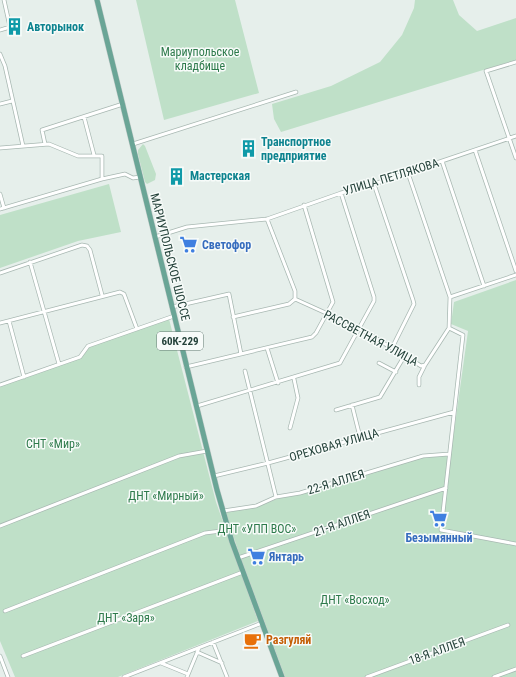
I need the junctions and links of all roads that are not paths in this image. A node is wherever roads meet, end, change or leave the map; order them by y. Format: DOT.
graph roads {
  1 [pos="4,0"];
  2 [pos="97,0"];
  3 [pos="0,30"];
  4 [pos="0,54"];
  5 [pos="516,62"];
  6 [pos="4,66"];
  7 [pos="0,67"];
  8 [pos="296,92"];
  9 [pos="12,101"];
  10 [pos="0,104"];
  11 [pos="123,104"];
  12 [pos="84,117"];
  13 [pos="516,136"];
  14 [pos="509,138"];
  15 [pos="45,144"];
  16 [pos="132,144"];
  17 [pos="23,146"];
  18 [pos="0,148"];
  19 [pos="475,150"];
  20 [pos="94,155"];
  21 [pos="516,158"];
  22 [pos="442,161"];
  23 [pos="408,173"];
  24 [pos="140,177"];
  25 [pos="102,179"];
  26 [pos="374,184"];
  27 [pos="341,193"];
  28 [pos="0,194"];
  29 [pos="304,205"];
  30 [pos="2,209"];
  31 [pos="267,219"];
  32 [pos="155,238"];
  33 [pos="30,262"];
  34 [pos="516,271"];
  35 [pos="0,273"];
  36 [pos="516,275"];
  37 [pos="484,286"];
  38 [pos="102,296"];
  39 [pos="450,297"];
  40 [pos="295,299"];
  41 [pos="172,307"];
  42 [pos="46,311"];
  43 [pos="328,313"];
  44 [pos="174,316"];
  45 [pos="233,317"];
  46 [pos="9,320"];
  47 [pos="0,323"];
  48 [pos="359,328"];
  49 [pos="448,328"];
  50 [pos="137,329"];
  51 [pos="267,348"];
  52 [pos="392,348"];
  53 [pos="241,354"];
  54 [pos="405,355"];
  55 [pos="378,363"];
  56 [pos="59,364"];
  57 [pos="425,364"];
  58 [pos="186,367"];
  59 [pos="245,371"];
  60 [pos="396,372"];
  61 [pos="24,377"];
  62 [pos="294,379"];
  63 [pos="278,383"];
  64 [pos="0,385"];
  65 [pos="419,385"];
  66 [pos="250,391"];
  67 [pos="352,405"];
  68 [pos="196,407"];
  69 [pos="336,410"];
  70 [pos="454,412"];
  71 [pos="290,428"];
  72 [pos="360,437"];
  73 [pos="207,451"];
  74 [pos="449,454"];
  75 [pos="268,463"];
  76 [pos="214,476"];
  77 [pos="446,488"];
  78 [pos="276,497"];
  79 [pos="223,511"];
  80 [pos="0,526"];
  81 [pos="228,530"];
  82 [pos="516,544"];
  83 [pos="238,558"];
  84 [pos="243,572"];
  85 [pos="5,611"];
  86 [pos="262,623"];
  87 [pos="508,625"];
  88 [pos="213,642"];
  89 [pos="199,648"];
  90 [pos="197,652"];
  91 [pos="0,656"];
  92 [pos="23,656"];
  93 [pos="161,663"];
  94 [pos="222,663"];
  95 [pos="516,668"];
  96 [pos="188,676"];
  97 [pos="8,677"];
  98 [pos="124,677"];
  99 [pos="227,677"];
  100 [pos="282,677"];
  101 [pos="367,677"];
  102 [pos="494,677"];
  1 -- 3 [label="street"];
  2 -- 11 [label="main road, МАРИУПОЛЬСКОЕ ШОССЕ / 60К-229"];
  4 -- 6 [label="street"];
  5 -- 14 [label="street"];
  6 -- 7 [label="street"];
  6 -- 9 [label="street"];
  8 -- 16 [label="street"];
  9 -- 10 [label="street"];
  9 -- 17 [label="street"];
  11 -- 12 [label="street"];
  11 -- 16 [label="main road, МАРИУПОЛЬСКОЕ ШОССЕ / 60К-229"];
  12 -- 15 [label="street"];
  12 -- 20 [label="street"];
  13 -- 14 [label="street, УЛИЦА ПЕТЛЯКОВА"];
  14 -- 19 [label="street, УЛИЦА ПЕТЛЯКОВА"];
  14 -- 21 [label="street"];
  15 -- 17 [label="street"];
  15 -- 20 [label="street"];
  16 -- 24 [label="main road, МАРИУПОЛЬСКОЕ ШОССЕ / 60К-229"];
  17 -- 18 [label="street"];
  19 -- 22 [label="street, УЛИЦА ПЕТЛЯКОВА"];
  19 -- 34 [label="street"];
  20 -- 25 [label="street"];
  22 -- 23 [label="street, УЛИЦА ПЕТЛЯКОВА"];
  22 -- 37 [label="street"];
  23 -- 26 [label="street, УЛИЦА ПЕТЛЯКОВА"];
  23 -- 39 [label="street"];
  24 -- 25 [label="street"];
  24 -- 32 [label="main road, МАРИУПОЛЬСКОЕ ШОССЕ / 60К-229"];
  25 -- 30 [label="street"];
  26 -- 27 [label="street, УЛИЦА ПЕТЛЯКОВА"];
  26 -- 52 [label="street"];
  27 -- 29 [label="street, УЛИЦА ПЕТЛЯКОВА"];
  27 -- 48 [label="street"];
  28 -- 30 [label="street"];
  29 -- 31 [label="street, УЛИЦА ПЕТЛЯКОВА"];
  29 -- 43 [label="street"];
  31 -- 32 [label="street, УЛИЦА ПЕТЛЯКОВА"];
  31 -- 40 [label="street"];
  32 -- 41 [label="main road, МАРИУПОЛЬСКОЕ ШОССЕ / 60К-229"];
  33 -- 35 [label="street"];
  33 -- 38 [label="street"];
  33 -- 42 [label="street"];
  36 -- 37 [label="street"];
  37 -- 39 [label="street"];
  38 -- 42 [label="street"];
  38 -- 50 [label="street"];
  39 -- 49 [label="street"];
  40 -- 43 [label="street, РАССВЕТНАЯ УЛИЦА"];
  40 -- 45 [label="street"];
  41 -- 44 [label="main road, МАРИУПОЛЬСКОЕ ШОССЕ / 60К-229"];
  41 -- 45 [label="street"];
  42 -- 46 [label="street"];
  42 -- 56 [label="street"];
  43 -- 48 [label="street, РАССВЕТНАЯ УЛИЦА"];
  43 -- 51 [label="street"];
  44 -- 50 [label="street"];
  44 -- 58 [label="main road, МАРИУПОЛЬСКОЕ ШОССЕ / 60К-229"];
  45 -- 53 [label="street"];
  46 -- 47 [label="street"];
  46 -- 61 [label="street"];
  48 -- 52 [label="street, РАССВЕТНАЯ УЛИЦА"];
  48 -- 62 [label="street"];
  49 -- 57 [label="street"];
  49 -- 70 [label="street"];
  50 -- 56 [label="street"];
  51 -- 53 [label="street"];
  51 -- 63 [label="street"];
  52 -- 54 [label="street, РАССВЕТНАЯ УЛИЦА"];
  53 -- 58 [label="street"];
  54 -- 57 [label="street, РАССВЕТНАЯ УЛИЦА"];
  54 -- 60 [label="street"];
  55 -- 60 [label="street"];
  56 -- 61 [label="street"];
  57 -- 65 [label="street"];
  58 -- 68 [label="main road, МАРИУПОЛЬСКОЕ ШОССЕ / 60К-229"];
  59 -- 66 [label="street"];
  60 -- 67 [label="street"];
  61 -- 64 [label="street"];
  62 -- 63 [label="street"];
  62 -- 71 [label="street"];
  63 -- 66 [label="street"];
  66 -- 68 [label="street"];
  66 -- 75 [label="street"];
  67 -- 69 [label="street"];
  67 -- 72 [label="street"];
  68 -- 73 [label="main road, МАРИУПОЛЬСКОЕ ШОССЕ / 60К-229"];
  70 -- 72 [label="street, ОРЕХОВАЯ УЛИЦА"];
  70 -- 74 [label="street"];
  72 -- 75 [label="street, ОРЕХОВАЯ УЛИЦА"];
  73 -- 76 [label="main road, МАРИУПОЛЬСКОЕ ШОССЕ / 60К-229"];
  73 -- 80 [label="street"];
  74 -- 77 [label="street"];
  74 -- 78 [label="street, 22-Я АЛЛЕЯ"];
  75 -- 76 [label="street, ОРЕХОВАЯ УЛИЦА"];
  75 -- 78 [label="street"];
  76 -- 79 [label="main road, МАРИУПОЛЬСКОЕ ШОССЕ / 60К-229"];
  77 -- 82 [label="street"];
  77 -- 83 [label="street, 21-Я АЛЛЕЯ"];
  78 -- 79 [label="street, 22-Я АЛЛЕЯ"];
  79 -- 81 [label="main road, МАРИУПОЛЬСКОЕ ШОССЕ / 60К-229"];
  81 -- 83 [label="main road, МАРИУПОЛЬСКОЕ ШОССЕ / 60К-229"];
  81 -- 85 [label="street"];
  83 -- 84 [label="main road, МАРИУПОЛЬСКОЕ ШОССЕ / 60К-229"];
  84 -- 86 [label="main road, МАРИУПОЛЬСКОЕ ШОССЕ / 60К-229"];
  84 -- 92 [label="street"];
  86 -- 88 [label="street"];
  86 -- 100 [label="main road, МАРИУПОЛЬСКОЕ ШОССЕ / 60К-229"];
  87 -- 101 [label="street, 18-Я АЛЛЕЯ"];
  88 -- 89 [label="street"];
  88 -- 94 [label="street"];
  89 -- 90 [label="street"];
  89 -- 93 [label="street"];
  90 -- 94 [label="street"];
  90 -- 96 [label="street"];
  91 -- 97 [label="street"];
  93 -- 96 [label="street"];
  93 -- 98 [label="street"];
  94 -- 99 [label="street"];
  95 -- 102 [label="street"];
}
